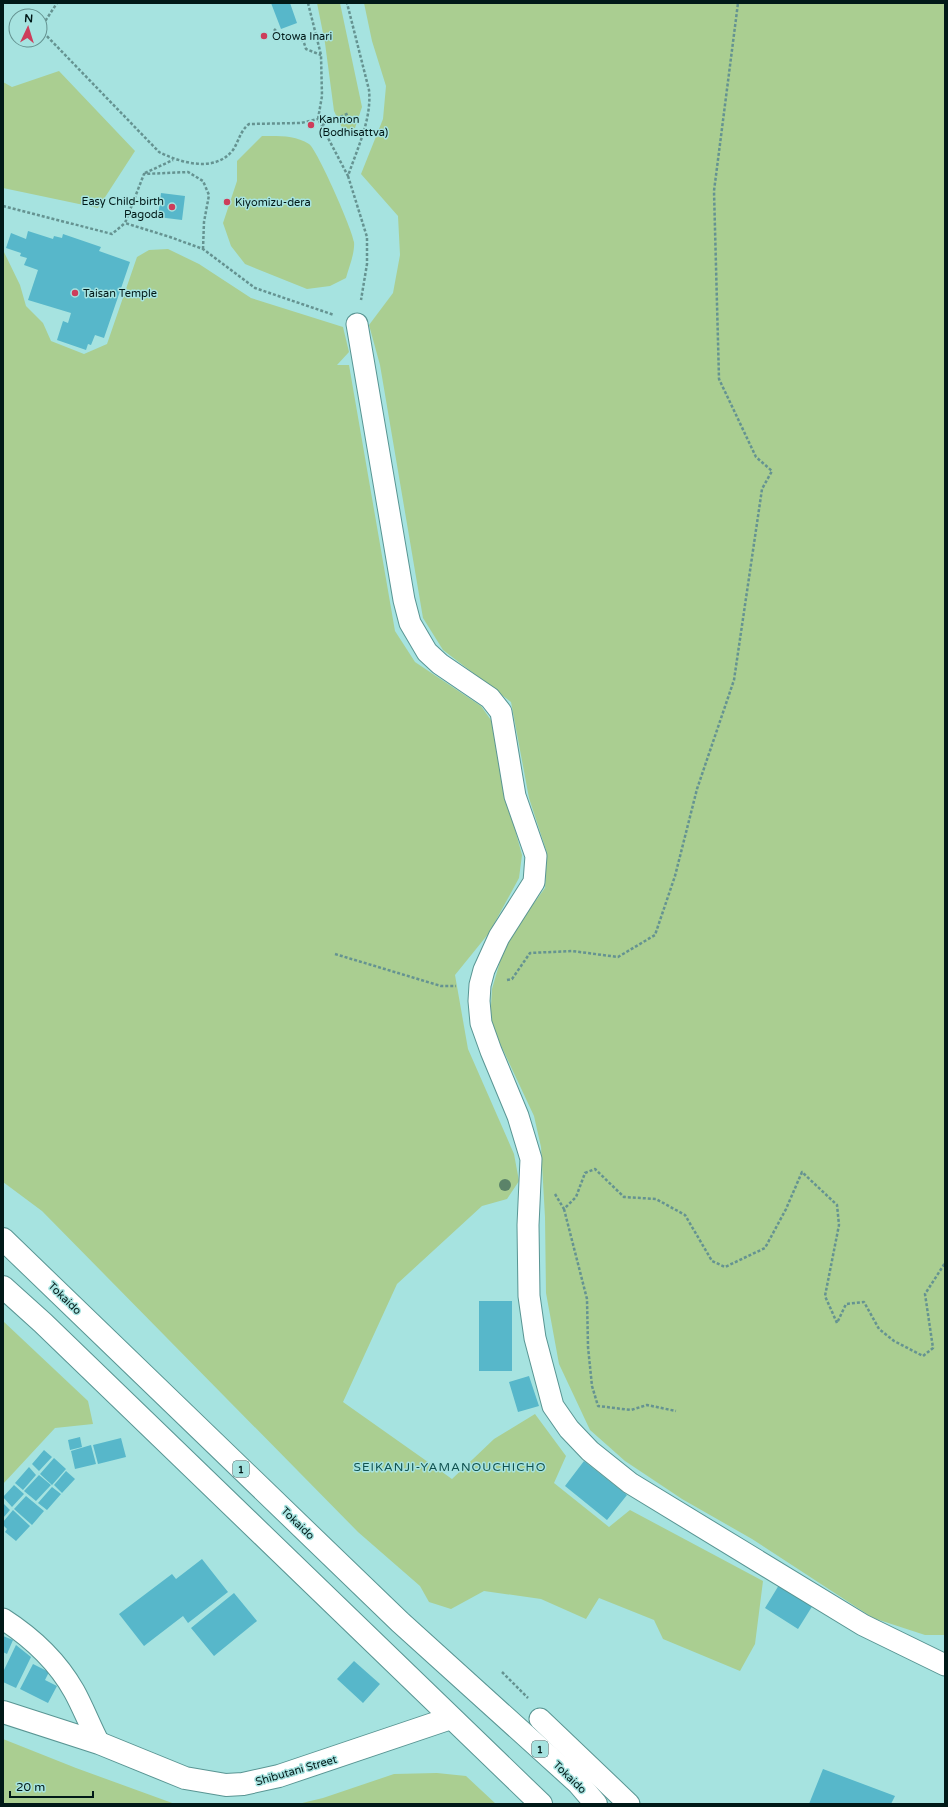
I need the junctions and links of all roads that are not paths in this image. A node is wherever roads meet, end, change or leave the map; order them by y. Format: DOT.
graph roads {
  1 [pos="357,324"];
  2 [pos="3,1239"];
  3 [pos="3,1287"];
  4 [pos="3,1619"];
  5 [pos="945,1665"];
  6 [pos="3,1712"];
  7 [pos="451,1718"];
  8 [pos="540,1719"];
  9 [pos="99,1743"];
  10 [pos="541,1804"];
  11 [pos="596,1804"];
  12 [pos="629,1804"];
  1 -- 5 [label="street"];
  2 -- 11 [label="main road, Tokaido / 1"];
  3 -- 7 [label="main road"];
  4 -- 9 [label="street"];
  6 -- 9 [label="main road, Shibutani Street"];
  7 -- 9 [label="main road, Shibutani Street"];
  7 -- 10 [label="main road"];
  8 -- 12 [label="street"];
}
